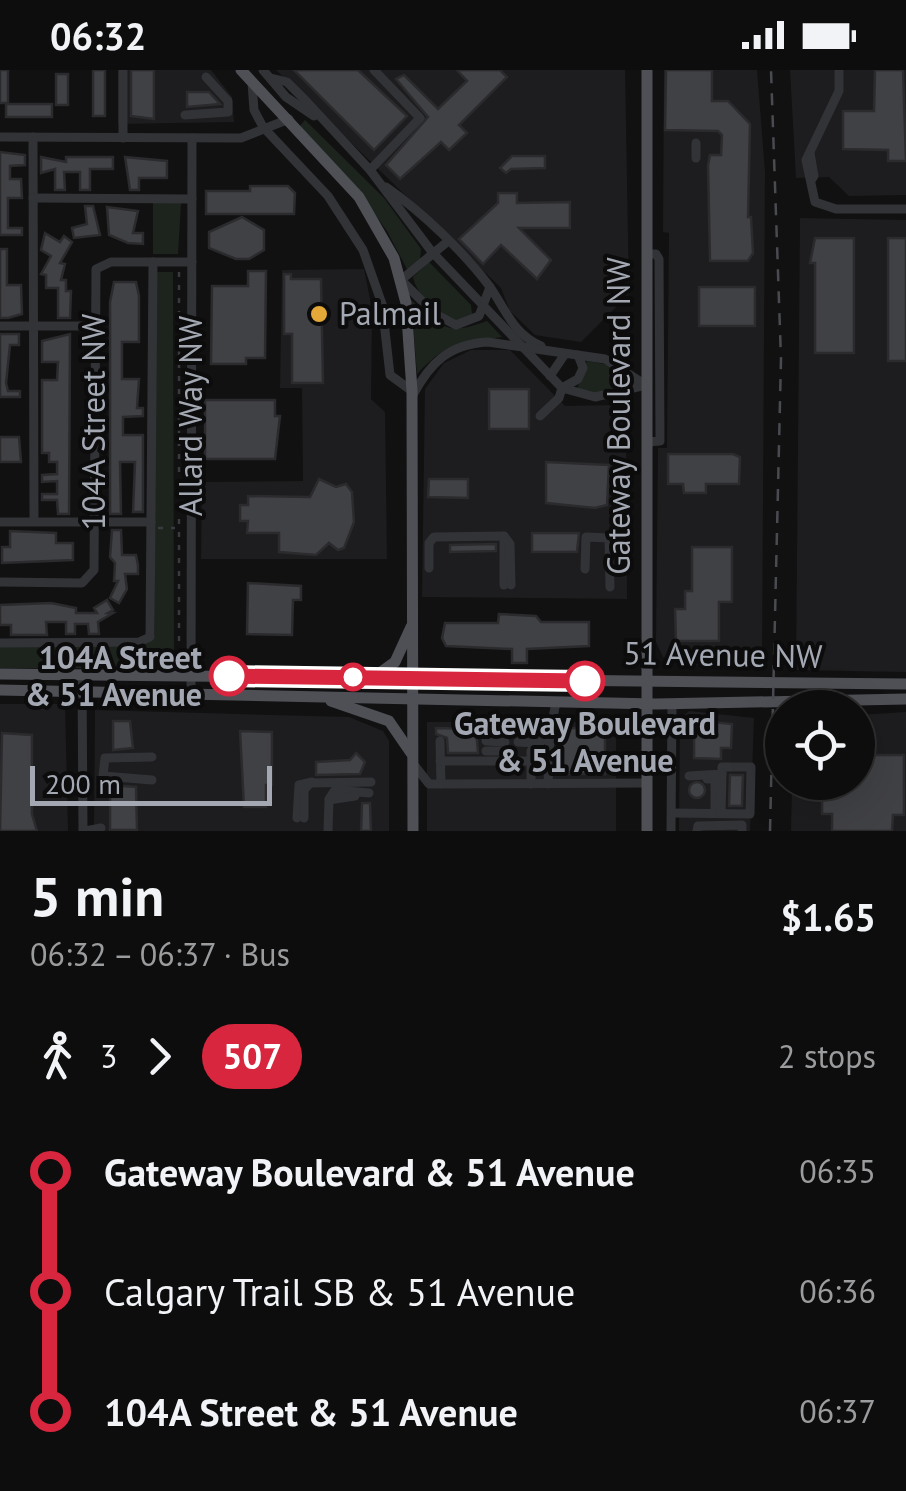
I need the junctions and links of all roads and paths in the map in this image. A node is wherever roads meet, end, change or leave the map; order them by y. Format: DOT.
graph roads {
  1 [pos="123,70"];
  2 [pos="242,70"];
  3 [pos="263,70"];
  4 [pos="290,70"];
  5 [pos="374,70"];
  6 [pos="647,70"];
  7 [pos="839,70"];
  8 [pos="277,76"];
  9 [pos="206,77"];
  10 [pos="252,81"];
  11 [pos="185,115"];
  12 [pos="289,120"];
  13 [pos="266,131"];
  14 [pos="0,137"];
  15 [pos="33,137"];
  16 [pos="123,138"];
  17 [pos="192,138"];
  18 [pos="696,143"];
  19 [pos="696,158"];
  20 [pos="370,170"];
  21 [pos="380,183"];
  22 [pos="34,198"];
  23 [pos="192,199"];
  24 [pos="906,209"];
  25 [pos="446,242"];
  26 [pos="432,252"];
  27 [pos="154,262"];
  28 [pos="192,262"];
  29 [pos="401,280"];
  30 [pos="490,288"];
  31 [pos="483,309"];
  32 [pos="0,326"];
  33 [pos="34,326"];
  34 [pos="94,326"];
  35 [pos="520,344"];
  36 [pos="562,353"];
  37 [pos="578,355"];
  38 [pos="550,376"];
  39 [pos="651,382"];
  40 [pos="562,388"];
  41 [pos="412,394"];
  42 [pos="540,416"];
  43 [pos="0,522"];
  44 [pos="34,522"];
  45 [pos="93,522"];
  46 [pos="151,525"];
  47 [pos="177,528"];
  48 [pos="429,568"];
  49 [pos="584,568"];
  50 [pos="0,582"];
  51 [pos="508,586"];
  52 [pos="610,587"];
  53 [pos="412,623"];
  54 [pos="0,643"];
  55 [pos="647,646"];
  56 [pos="0,674"];
  57 [pos="82,674"];
  58 [pos="190,675"];
  59 [pos="359,678"];
  60 [pos="414,678"];
  61 [pos="646,682"];
  62 [pos="701,682"];
  63 [pos="906,684"];
  64 [pos="0,690"];
  65 [pos="82,690"];
  66 [pos="190,694"];
  67 [pos="322,698"];
  68 [pos="906,699"];
  69 [pos="413,700"];
  70 [pos="556,702"];
  71 [pos="646,704"];
  72 [pos="672,704"];
  73 [pos="550,733"];
  74 [pos="440,741"];
  75 [pos="486,746"];
  76 [pos="518,747"];
  77 [pos="506,751"];
  78 [pos="533,752"];
  79 [pos="152,757"];
  80 [pos="413,760"];
  81 [pos="440,761"];
  82 [pos="465,761"];
  83 [pos="647,763"];
  84 [pos="672,764"];
  85 [pos="722,774"];
  86 [pos="672,776"];
  87 [pos="689,776"];
  88 [pos="152,780"];
  89 [pos="647,783"];
  90 [pos="441,784"];
  91 [pos="464,784"];
  92 [pos="508,784"];
  93 [pos="531,784"];
  94 [pos="548,784"];
  95 [pos="355,796"];
  96 [pos="329,802"];
  97 [pos="672,813"];
  98 [pos="718,813"];
  99 [pos="301,818"];
  100 [pos="101,828"];
  101 [pos="84,831"];
  102 [pos="328,831"];
  103 [pos="414,831"];
  104 [pos="647,831"];
  105 [pos="671,831"];
  106 [pos="698,831"];
  107 [pos="742,831"];
  1 -- 16 [label="street"];
  2 -- 10 [label="main road"];
  3 -- 8 [label="street"];
  4 -- 8 [label="street"];
  5 -- 20 [label="street"];
  6 -- 39 [label="main road, Gateway Boulevard NW"];
  7 -- 24 [label="street"];
  8 -- 20 [label="street"];
  9 -- 11 [label="street"];
  10 -- 12 [label="main road"];
  10 -- 13 [label="street"];
  12 -- 13 [label="street"];
  12 -- 29 [label="main road"];
  13 -- 17 [label="street"];
  13 -- 41 [label="street"];
  14 -- 15 [label="street"];
  15 -- 16 [label="street"];
  15 -- 22 [label="street"];
  16 -- 17 [label="street"];
  17 -- 23 [label="street, Allard Way NW"];
  18 -- 19 [label="street"];
  20 -- 21 [label="street"];
  21 -- 25 [label="street"];
  21 -- 26 [label="street"];
  22 -- 23 [label="street"];
  22 -- 33 [label="street"];
  23 -- 28 [label="street, Allard Way NW"];
  25 -- 26 [label="street"];
  25 -- 30 [label="street"];
  26 -- 29 [label="street"];
  26 -- 31 [label="street"];
  27 -- 28 [label="street"];
  27 -- 34 [label="street, 104A Street NW"];
  27 -- 46 [label="street"];
  28 -- 58 [label="street, Allard Way NW"];
  29 -- 31 [label="street"];
  29 -- 41 [label="main road"];
  30 -- 31 [label="street"];
  30 -- 36 [label="street"];
  31 -- 35 [label="street"];
  32 -- 33 [label="street"];
  33 -- 34 [label="street"];
  33 -- 44 [label="street"];
  34 -- 45 [label="street, 104A Street NW"];
  35 -- 36 [label="street"];
  35 -- 38 [label="street"];
  35 -- 41 [label="street"];
  36 -- 37 [label="street"];
  36 -- 38 [label="street"];
  37 -- 39 [label="street"];
  37 -- 40 [label="street"];
  38 -- 40 [label="street"];
  39 -- 40 [label="street"];
  39 -- 55 [label="main road, Gateway Boulevard NW"];
  40 -- 42 [label="street"];
  41 -- 53 [label="main road"];
  43 -- 44 [label="street"];
  44 -- 45 [label="street"];
  45 -- 46 [label="street"];
  45 -- 50 [label="street, 104A Street NW"];
  46 -- 47 [label="path"];
  46 -- 54 [label="street"];
  48 -- 51 [label="street"];
  49 -- 52 [label="street"];
  53 -- 59 [label="main road"];
  53 -- 60 [label="main road"];
  55 -- 61 [label="main road, Gateway Boulevard NW"];
  55 -- 62 [label="main road"];
  56 -- 57 [label="main road, 51 Avenue NW"];
  57 -- 58 [label="main road, 51 Avenue NW"];
  57 -- 65 [label="street"];
  58 -- 59 [label="main road, 51 Avenue NW"];
  58 -- 66 [label="street, Allard Way NW"];
  59 -- 60 [label="main road, 51 Avenue NW"];
  60 -- 61 [label="main road, 51 Avenue NW"];
  60 -- 69 [label="main road"];
  61 -- 62 [label="main road, 51 Avenue NW"];
  61 -- 71 [label="main road, Gateway Boulevard NW"];
  62 -- 63 [label="main road, 51 Avenue NW"];
  62 -- 72 [label="main road"];
  64 -- 65 [label="main road, 51 Avenue NW"];
  65 -- 66 [label="main road, 51 Avenue NW"];
  65 -- 101 [label="street"];
  66 -- 67 [label="main road, 51 Avenue NW"];
  67 -- 69 [label="main road, 51 Avenue NW"];
  67 -- 80 [label="main road"];
  68 -- 72 [label="main road, 51 Avenue NW"];
  69 -- 70 [label="main road, 51 Avenue NW"];
  69 -- 80 [label="main road"];
  70 -- 71 [label="main road, 51 Avenue NW"];
  70 -- 73 [label="street"];
  71 -- 72 [label="main road, 51 Avenue NW"];
  71 -- 83 [label="main road, Gateway Boulevard NW"];
  72 -- 84 [label="street"];
  73 -- 75 [label="street"];
  73 -- 78 [label="street"];
  73 -- 94 [label="street"];
  74 -- 81 [label="street"];
  75 -- 77 [label="street"];
  75 -- 77 [label="street"];
  75 -- 82 [label="street"];
  76 -- 78 [label="street"];
  77 -- 78 [label="street"];
  77 -- 92 [label="street"];
  78 -- 93 [label="street"];
  79 -- 88 [label="street"];
  80 -- 90 [label="street"];
  80 -- 103 [label="main road"];
  81 -- 82 [label="street"];
  81 -- 90 [label="street"];
  82 -- 91 [label="street"];
  83 -- 84 [label="street"];
  83 -- 89 [label="main road, Gateway Boulevard NW"];
  84 -- 86 [label="street"];
  85 -- 87 [label="street"];
  85 -- 98 [label="street"];
  85 -- 98 [label="street"];
  86 -- 87 [label="street"];
  86 -- 97 [label="street"];
  87 -- 98 [label="street"];
  89 -- 94 [label="street"];
  89 -- 104 [label="main road, Gateway Boulevard NW"];
  90 -- 91 [label="street"];
  91 -- 92 [label="street"];
  92 -- 93 [label="street"];
  93 -- 94 [label="street"];
  95 -- 96 [label="street"];
  96 -- 99 [label="street"];
  96 -- 102 [label="street"];
  97 -- 98 [label="street"];
  97 -- 105 [label="street"];
  100 -- 101 [label="street"];
  106 -- 107 [label="street"];
}
